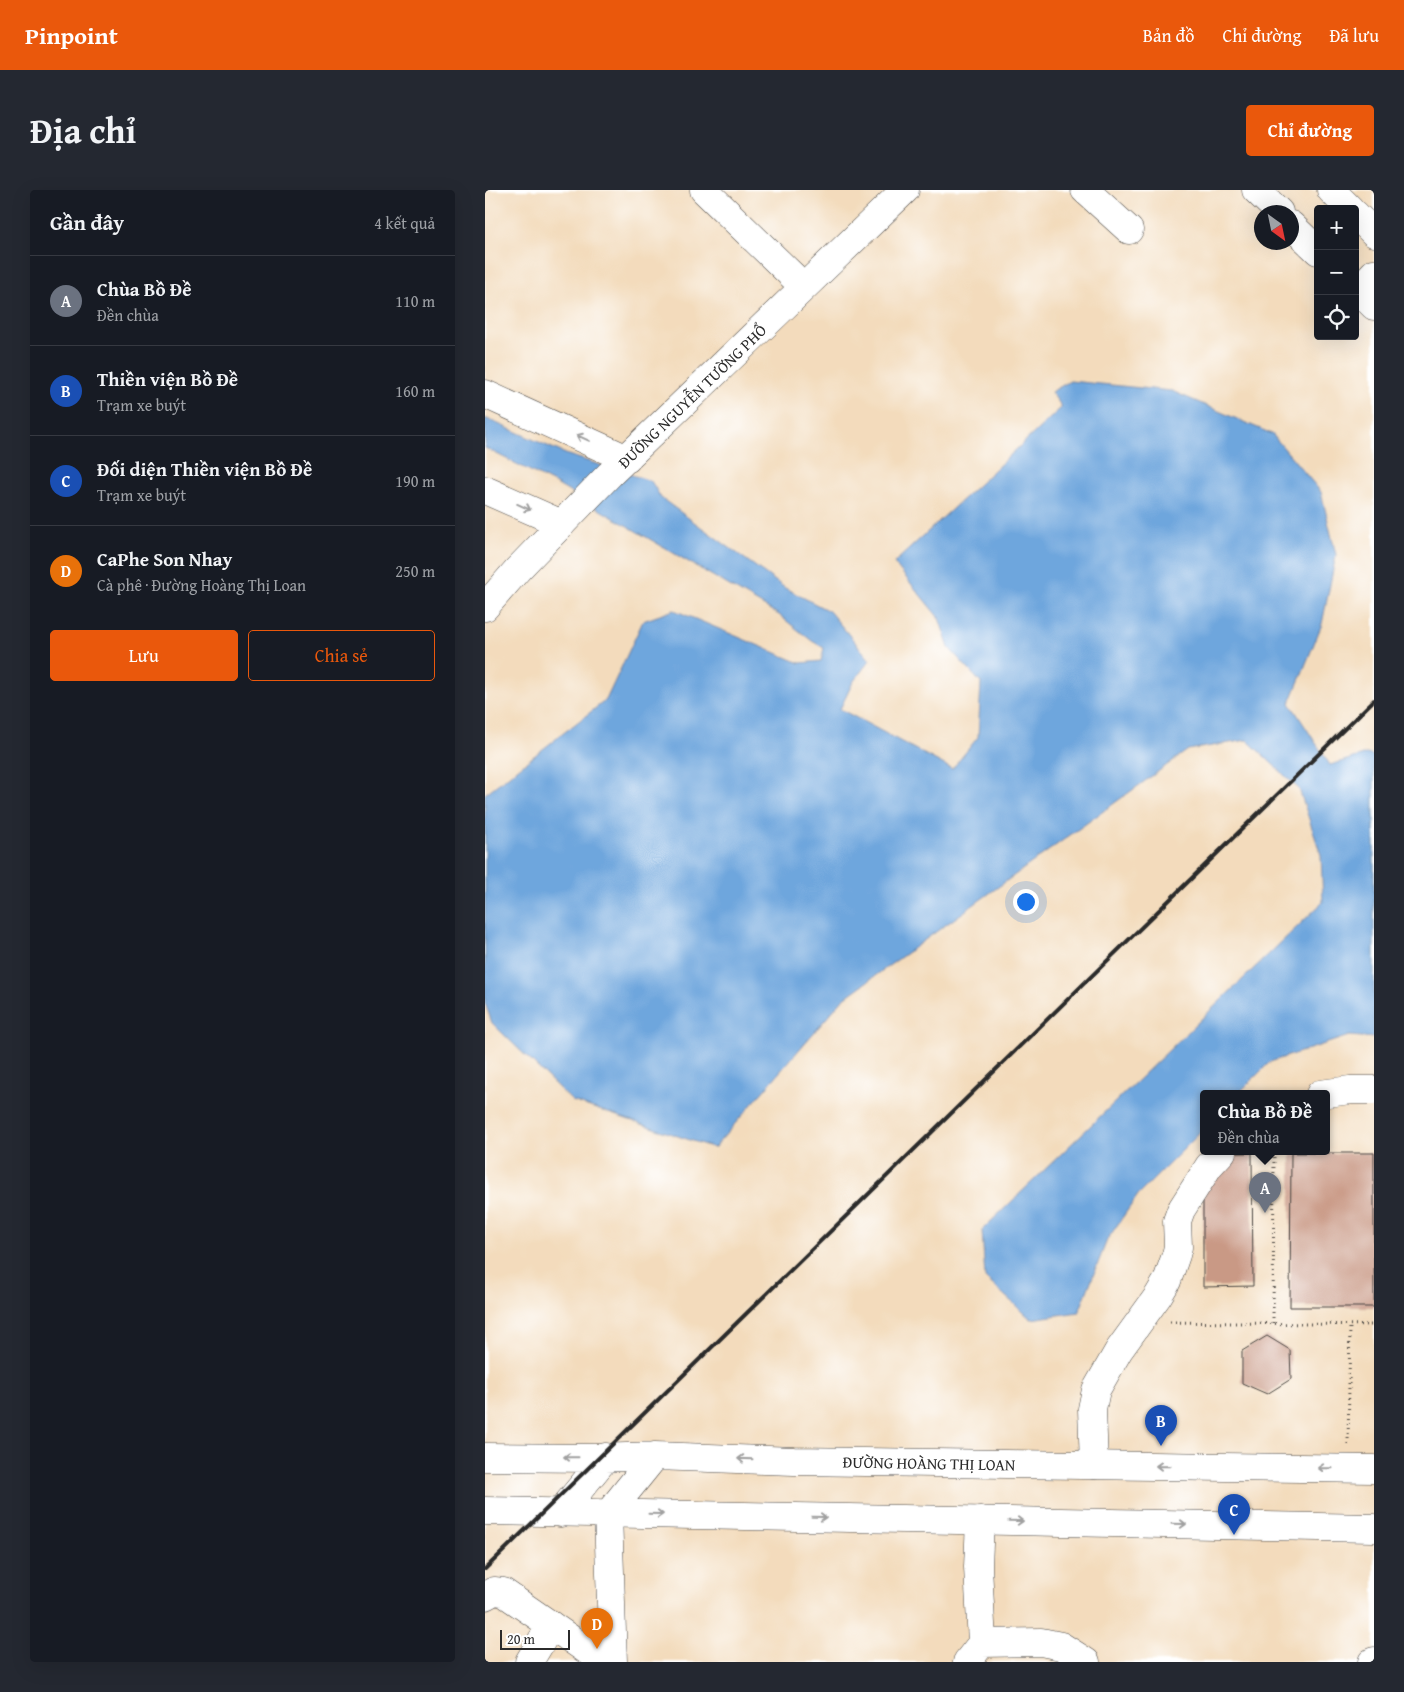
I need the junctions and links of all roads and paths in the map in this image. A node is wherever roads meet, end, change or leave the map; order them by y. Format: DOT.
graph roads {
  1 [pos="704,190"];
  2 [pos="905,190"];
  3 [pos="1085,190"];
  4 [pos="1256,190"];
  5 [pos="1331,190"];
  6 [pos="1272,205"];
  7 [pos="1346,205"];
  8 [pos="1359,218"];
  9 [pos="1129,230"];
  10 [pos="1299,233"];
  11 [pos="1374,233"];
  12 [pos="1317,250"];
  13 [pos="804,287"];
  14 [pos="485,394"];
  15 [pos="619,467"];
  16 [pos="485,490"];
  17 [pos="569,517"];
  18 [pos="485,607"];
  19 [pos="1374,1090"];
  20 [pos="1330,1093"];
  21 [pos="1219,1155"];
  22 [pos="1273,1156"];
  23 [pos="1140,1321"];
  24 [pos="1273,1323"];
  25 [pos="1350,1324"];
  26 [pos="1374,1325"];
  27 [pos="655,1456"];
  28 [pos="485,1457"];
  29 [pos="606,1458"];
  30 [pos="1094,1465"];
  31 [pos="1361,1469"];
  32 [pos="485,1511"];
  33 [pos="560,1513"];
  34 [pos="608,1514"];
  35 [pos="980,1520"];
  36 [pos="1374,1528"];
  37 [pos="485,1596"];
  38 [pos="551,1625"];
  39 [pos="974,1652"];
  40 [pos="529,1662"];
  41 [pos="604,1662"];
  42 [pos="613,1662"];
  43 [pos="1086,1662"];
  1 -- 13 [label="main road"];
  2 -- 13 [label="main road, ĐƯỜNG NGUYỄN TƯỜNG PHỔ"];
  3 -- 9 [label="main road"];
  4 -- 6 [label="main road"];
  5 -- 7 [label="main road"];
  8 -- 11 [label="main road"];
  10 -- 12 [label="main road"];
  13 -- 15 [label="main road, ĐƯỜNG NGUYỄN TƯỜNG PHỔ"];
  15 -- 14 [label="main road, one-way"];
  15 -- 17 [label="main road, ĐƯỜNG NGUYỄN TƯỜNG PHỔ"];
  16 -- 17 [label="main road, one-way"];
  17 -- 18 [label="main road, ĐƯỜNG NGUYỄN TƯỜNG PHỔ"];
  19 -- 20 [label="main road"];
  21 -- 23 [label="main road"];
  22 -- 24 [label="path"];
  23 -- 24 [label="path"];
  23 -- 30 [label="main road"];
  24 -- 25 [label="path"];
  25 -- 26 [label="path"];
  25 -- 31 [label="path"];
  27 -- 29 [label="main road, ĐƯỜNG HOÀNG THỊ LOAN"];
  30 -- 27 [label="main road, ĐƯỜNG HOÀNG THỊ LOAN, one-way"];
  27 -- 34 [label="main road"];
  29 -- 28 [label="main road, ĐƯỜNG HOÀNG THỊ LOAN, one-way"];
  29 -- 33 [label="main road"];
  31 -- 30 [label="main road, ĐƯỜNG HOÀNG THỊ LOAN, one-way"];
  32 -- 33 [label="main road"];
  33 -- 34 [label="main road"];
  34 -- 35 [label="main road, one-way"];
  34 -- 42 [label="main road"];
  35 -- 36 [label="main road, one-way"];
  35 -- 39 [label="main road"];
  37 -- 38 [label="main road"];
  38 -- 40 [label="main road"];
  38 -- 41 [label="main road"];
  39 -- 43 [label="main road"];
}
